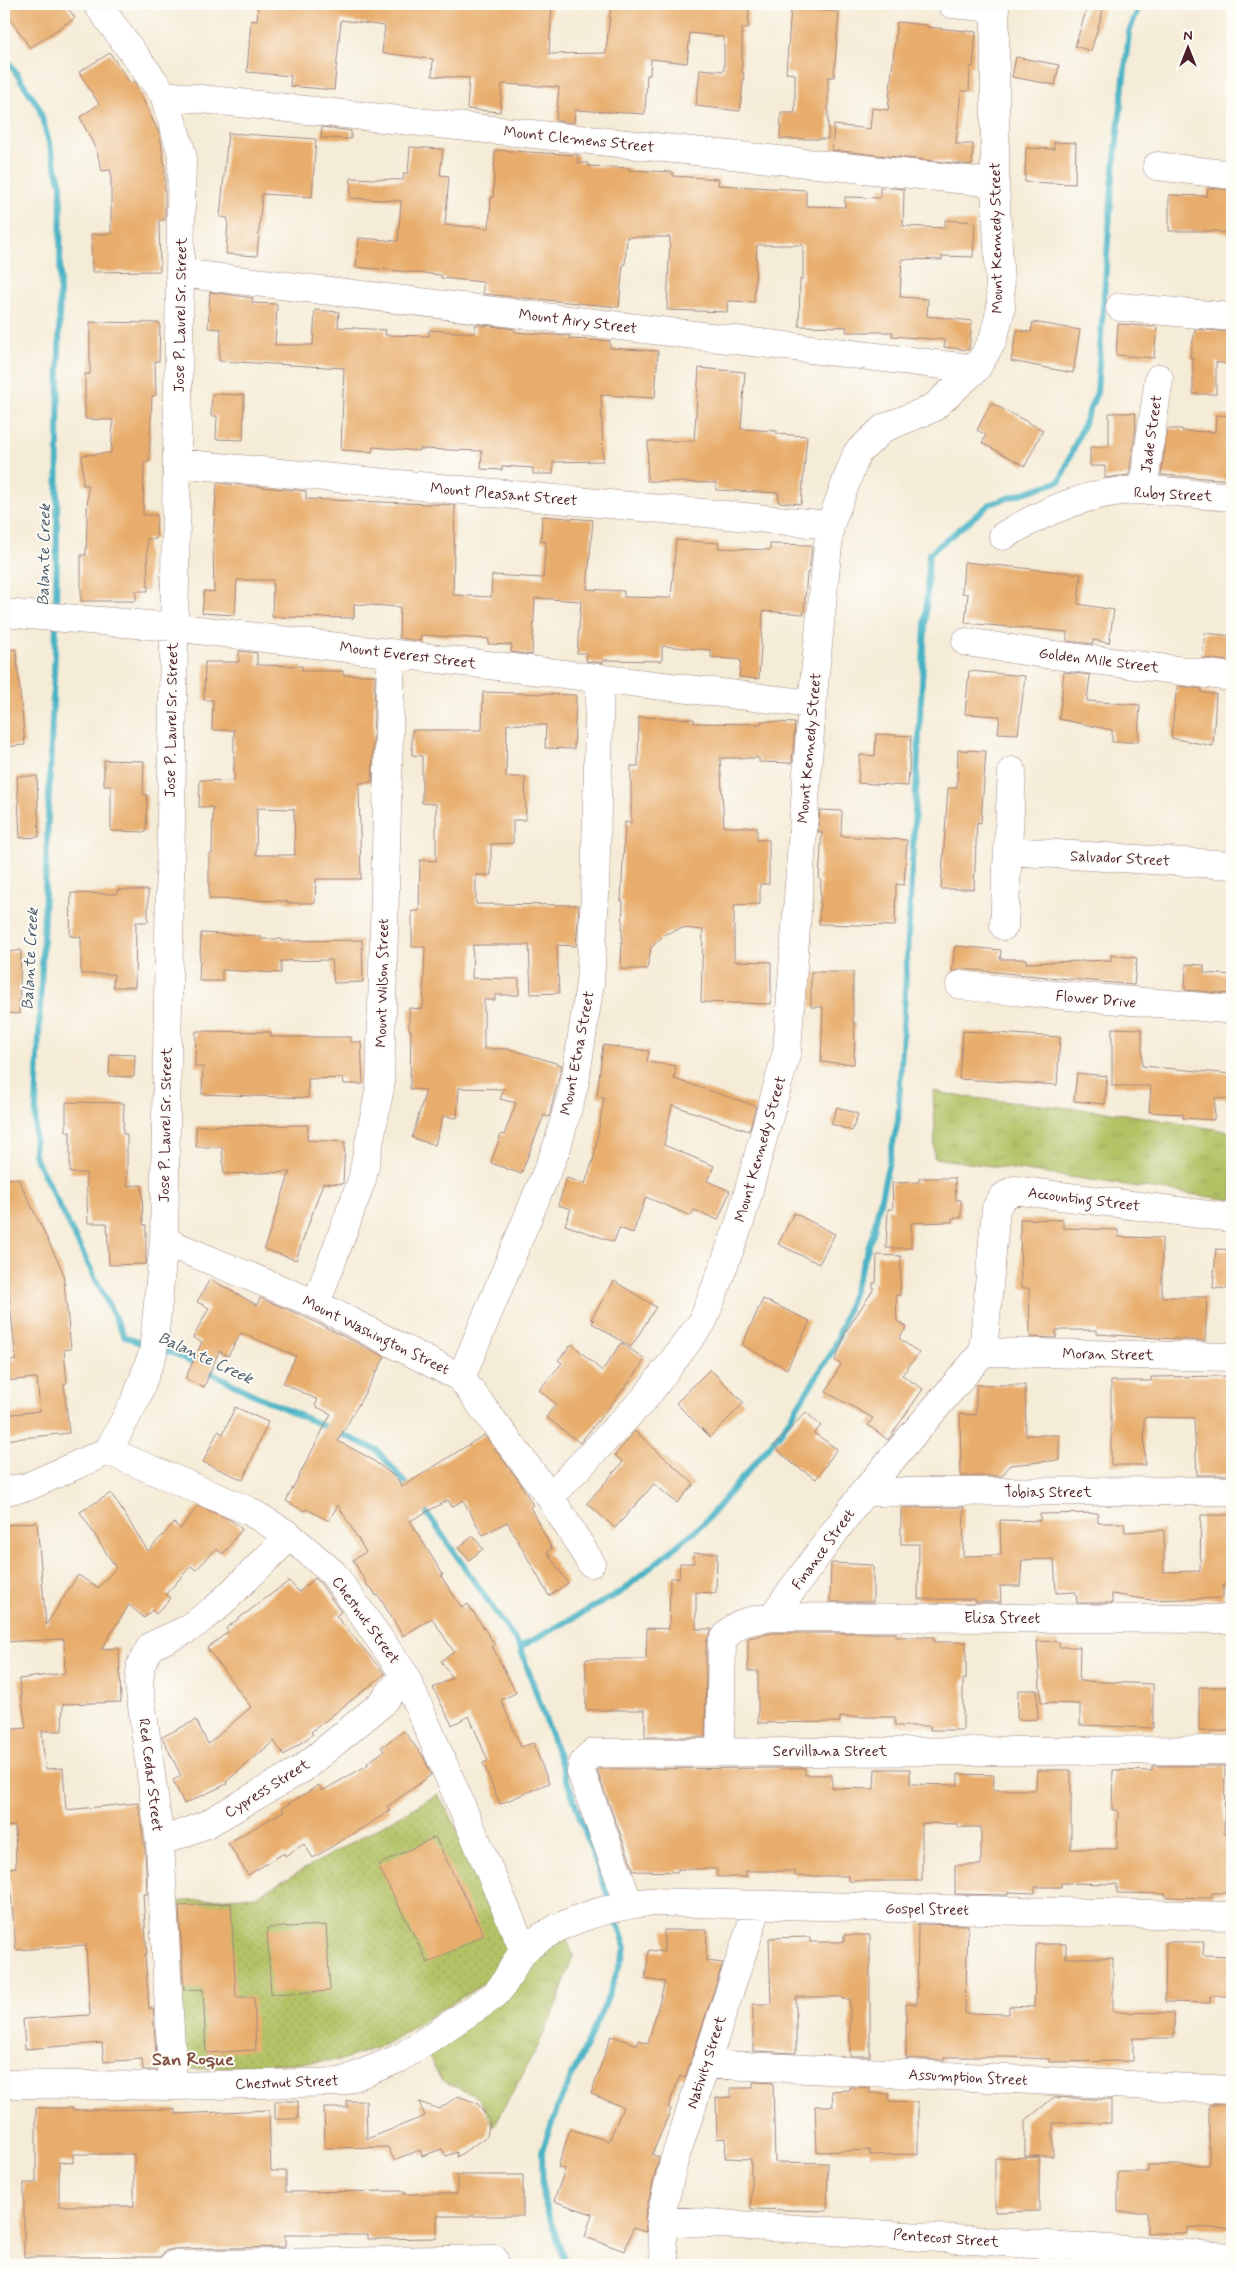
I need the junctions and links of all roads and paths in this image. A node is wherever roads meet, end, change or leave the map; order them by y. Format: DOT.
graph roads {
  1 [pos="96,4"];
  2 [pos="952,4"];
  3 [pos="994,6"];
  4 [pos="164,95"];
  5 [pos="1156,166"];
  6 [pos="1232,175"];
  7 [pos="995,183"];
  8 [pos="180,273"];
  9 [pos="1120,307"];
  10 [pos="1232,318"];
  11 [pos="976,369"];
  12 [pos="1159,378"];
  13 [pos="178,463"];
  14 [pos="1143,490"];
  15 [pos="1232,497"];
  16 [pos="830,525"];
  17 [pos="1003,536"];
  18 [pos="11,614"];
  19 [pos="173,626"];
  20 [pos="966,642"];
  21 [pos="391,653"];
  22 [pos="1232,677"];
  23 [pos="600,678"];
  24 [pos="812,704"];
  25 [pos="1012,771"];
  26 [pos="1008,851"];
  27 [pos="1232,865"];
  28 [pos="1004,926"];
  29 [pos="960,985"];
  30 [pos="1232,1010"];
  31 [pos="1232,1218"];
  32 [pos="164,1241"];
  33 [pos="316,1304"];
  34 [pos="983,1352"];
  35 [pos="1232,1357"];
  36 [pos="461,1378"];
  37 [pos="108,1451"];
  38 [pos="4,1491"];
  39 [pos="1232,1491"];
  40 [pos="864,1492"];
  41 [pos="550,1497"];
  42 [pos="290,1536"];
  43 [pos="591,1563"];
  44 [pos="772,1617"];
  45 [pos="1232,1620"];
  46 [pos="405,1675"];
  47 [pos="1232,1750"];
  48 [pos="720,1751"];
  49 [pos="160,1842"];
  50 [pos="626,1905"];
  51 [pos="758,1905"];
  52 [pos="1232,1916"];
  53 [pos="524,1951"];
  54 [pos="704,2064"];
  55 [pos="4,2084"];
  56 [pos="173,2086"];
  57 [pos="1232,2090"];
  58 [pos="660,2220"];
  59 [pos="1232,2256"];
  60 [pos="494,2259"];
  61 [pos="173,2265"];
  62 [pos="205,2265"];
  63 [pos="666,2265"];
  1 -- 4 [label="street, Jose P. Laurel Sr. Street"];
  2 -- 3 [label="street"];
  3 -- 7 [label="street, Mount Kennedy Street"];
  4 -- 7 [label="street, Mount Clemens Street"];
  4 -- 8 [label="street, Jose P. Laurel Sr. Street"];
  5 -- 6 [label="street"];
  7 -- 11 [label="street, Mount Kennedy Street"];
  8 -- 11 [label="street, Mount Airy Street"];
  8 -- 13 [label="street, Jose P. Laurel Sr. Street"];
  9 -- 10 [label="street"];
  11 -- 16 [label="street, Mount Kennedy Street"];
  12 -- 14 [label="street, Jade Street"];
  13 -- 16 [label="street, Mount Pleasant Street"];
  13 -- 19 [label="street, Jose P. Laurel Sr. Street"];
  14 -- 15 [label="street, Ruby Street"];
  14 -- 17 [label="street, Ruby Street"];
  16 -- 24 [label="street, Mount Kennedy Street"];
  18 -- 19 [label="street, Mount Everest Street"];
  19 -- 21 [label="street, Mount Everest Street"];
  19 -- 32 [label="street, Jose P. Laurel Sr. Street"];
  20 -- 22 [label="street, Golden Mile Street"];
  21 -- 23 [label="street, Mount Everest Street"];
  21 -- 33 [label="street, Mount Wilson Street"];
  23 -- 24 [label="street, Mount Everest Street"];
  23 -- 36 [label="street, Mount Etna Street"];
  24 -- 41 [label="street, Mount Kennedy Street"];
  25 -- 26 [label="street"];
  26 -- 27 [label="street, Salvador Street"];
  26 -- 28 [label="street"];
  29 -- 30 [label="street, Flower Drive"];
  31 -- 34 [label="street, Accounting Street"];
  32 -- 33 [label="street, Mount Washington Street"];
  32 -- 37 [label="street, Jose P. Laurel Sr. Street"];
  33 -- 36 [label="street, Mount Washington Street"];
  34 -- 35 [label="street, Moran Street"];
  34 -- 40 [label="street, Finance Street"];
  36 -- 41 [label="street, Mount Washington Street"];
  37 -- 38 [label="street"];
  37 -- 42 [label="street, Chestnut Street"];
  39 -- 40 [label="street, Tobias Street"];
  40 -- 44 [label="street, Finance Street"];
  41 -- 43 [label="street, Mount Washington Street"];
  42 -- 46 [label="street, Chestnut Street"];
  42 -- 49 [label="street, Red Cedar Street"];
  44 -- 45 [label="street, Elisa Street"];
  44 -- 48 [label="street"];
  46 -- 49 [label="street, Cypress Street"];
  46 -- 53 [label="street, Chestnut Street"];
  47 -- 48 [label="street, Servillana Street"];
  48 -- 50 [label="street, Servillana Street"];
  49 -- 56 [label="street, Red Cedar Street"];
  50 -- 51 [label="street, Gospel Street"];
  50 -- 53 [label="street, Chestnut Street"];
  51 -- 52 [label="street, Gospel Street"];
  51 -- 54 [label="street, Nativity Street"];
  53 -- 56 [label="street, Chestnut Street"];
  54 -- 57 [label="street, Assumption Street"];
  54 -- 58 [label="street, Nativity Street"];
  55 -- 56 [label="street, Chestnut Street"];
  58 -- 59 [label="street, Pentecost Street"];
  58 -- 63 [label="street"];
  60 -- 62 [label="street"];
  61 -- 62 [label="street"];
}
